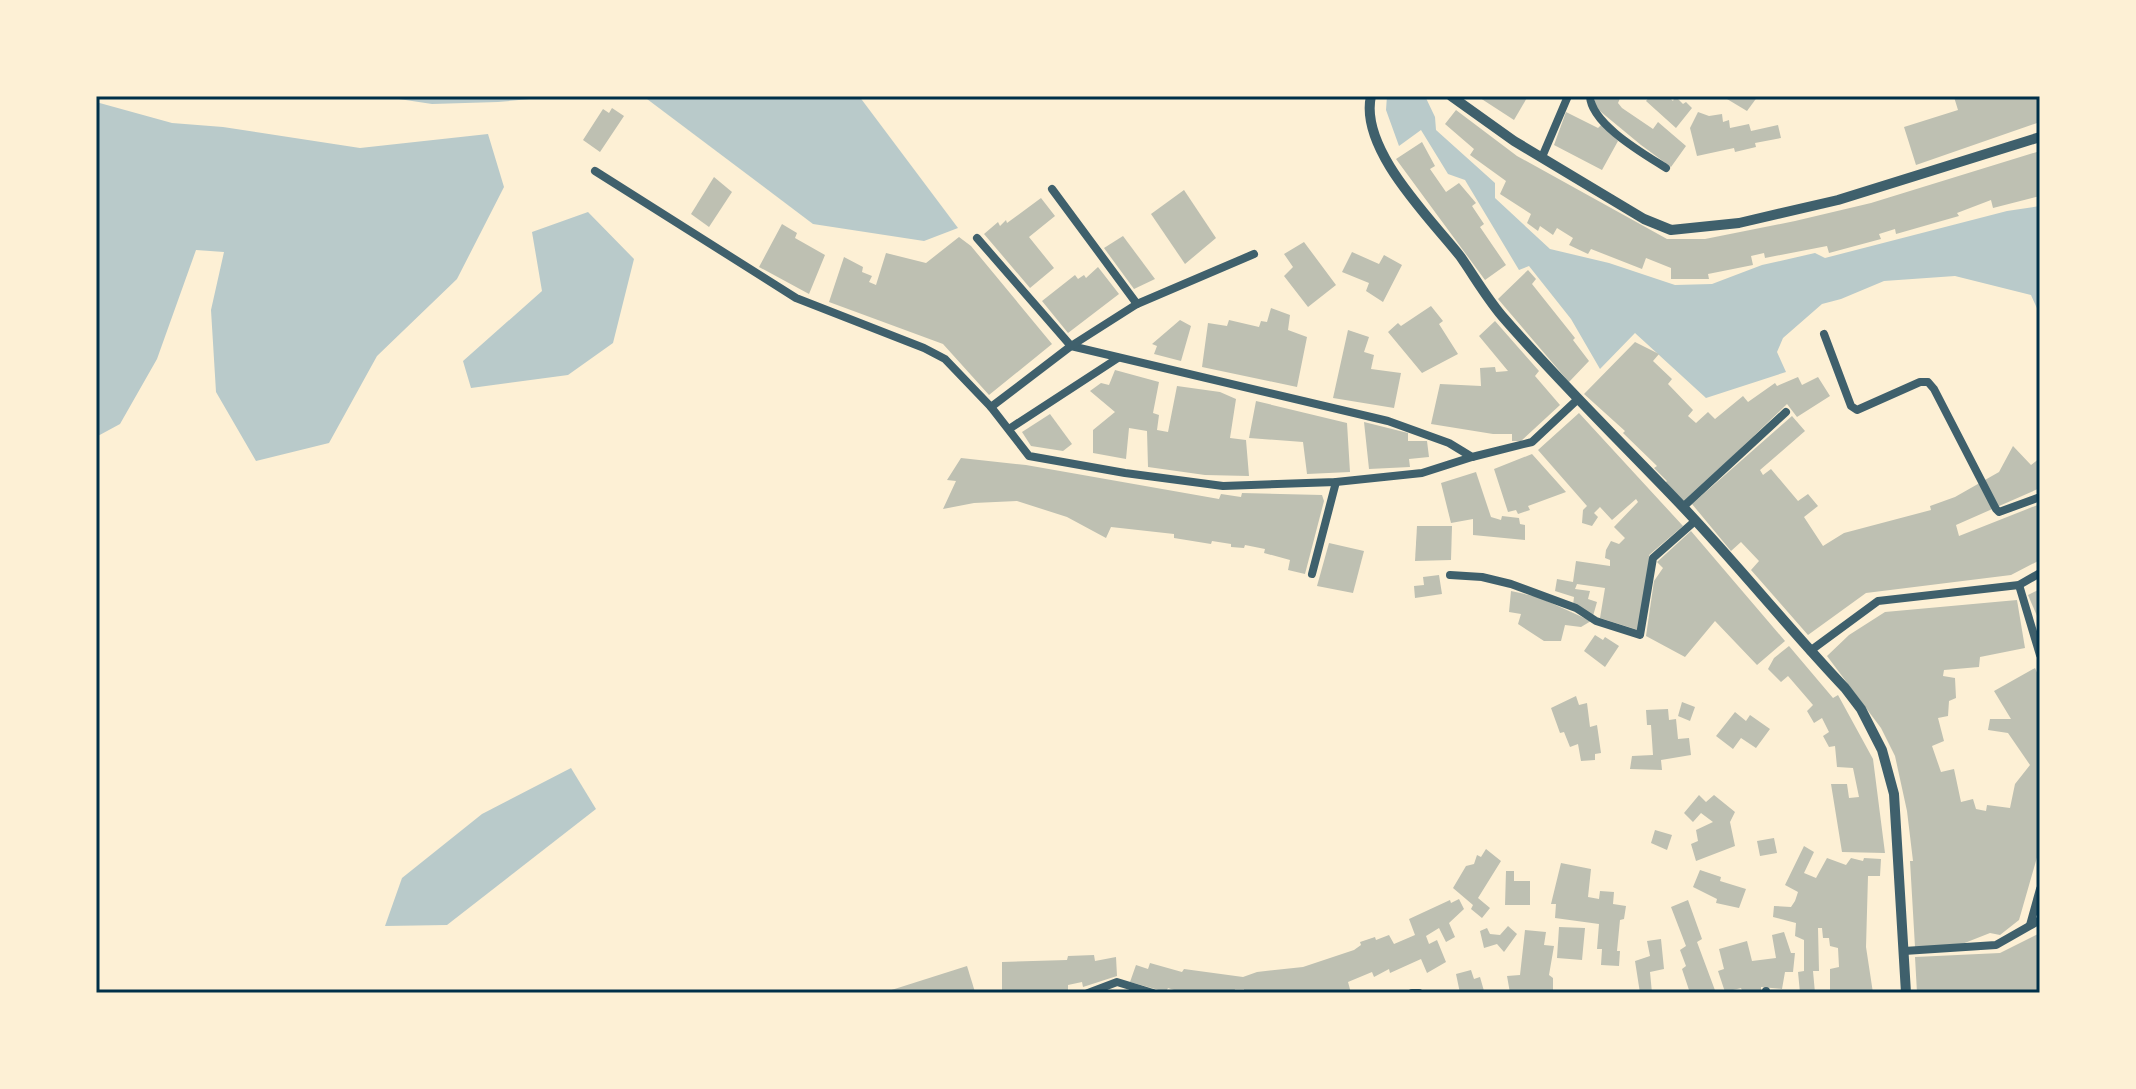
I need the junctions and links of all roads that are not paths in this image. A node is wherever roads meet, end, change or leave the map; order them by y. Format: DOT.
graph roads {
  1 [pos="1371,96"];
  2 [pos="1451,96"];
  3 [pos="1568,96"];
  4 [pos="1590,96"];
  5 [pos="2040,137"];
  6 [pos="1542,157"];
  7 [pos="1666,168"];
  8 [pos="595,171"];
  9 [pos="1052,189"];
  10 [pos="977,238"];
  11 [pos="1254,254"];
  12 [pos="1137,304"];
  13 [pos="1824,334"];
  14 [pos="1071,346"];
  15 [pos="1118,358"];
  16 [pos="1578,399"];
  17 [pos="991,407"];
  18 [pos="1786,412"];
  19 [pos="1009,429"];
  20 [pos="1472,457"];
  21 [pos="1336,482"];
  22 [pos="2040,497"];
  23 [pos="1683,507"];
  24 [pos="1695,521"];
  25 [pos="2040,573"];
  26 [pos="1312,574"];
  27 [pos="1450,575"];
  28 [pos="2019,585"];
  29 [pos="1810,651"];
  30 [pos="2040,655"];
  31 [pos="2040,889"];
  32 [pos="2040,920"];
  33 [pos="2030,925"];
  34 [pos="1904,951"];
  35 [pos="1088,993"];
  36 [pos="1153,993"];
  37 [pos="1412,993"];
  38 [pos="1419,993"];
  39 [pos="1906,993"];
  1 -- 16 [label="street"];
  2 -- 6 [label="street"];
  3 -- 6 [label="street"];
  4 -- 7 [label="street"];
  5 -- 6 [label="street"];
  8 -- 17 [label="street"];
  9 -- 12 [label="street"];
  10 -- 14 [label="street"];
  11 -- 12 [label="street"];
  12 -- 14 [label="street"];
  13 -- 22 [label="street"];
  14 -- 15 [label="street"];
  14 -- 17 [label="street"];
  15 -- 19 [label="street"];
  15 -- 20 [label="street"];
  16 -- 20 [label="street"];
  16 -- 23 [label="street"];
  17 -- 19 [label="street"];
  18 -- 23 [label="street"];
  19 -- 21 [label="street"];
  20 -- 21 [label="street"];
  21 -- 26 [label="street"];
  23 -- 24 [label="street"];
  24 -- 27 [label="street"];
  24 -- 29 [label="street"];
  25 -- 28 [label="street"];
  28 -- 29 [label="street"];
  28 -- 30 [label="street"];
  29 -- 34 [label="street"];
  31 -- 33 [label="street"];
  32 -- 33 [label="street"];
  33 -- 34 [label="street"];
  34 -- 39 [label="street"];
  35 -- 36 [label="street"];
  37 -- 38 [label="street"];
}
